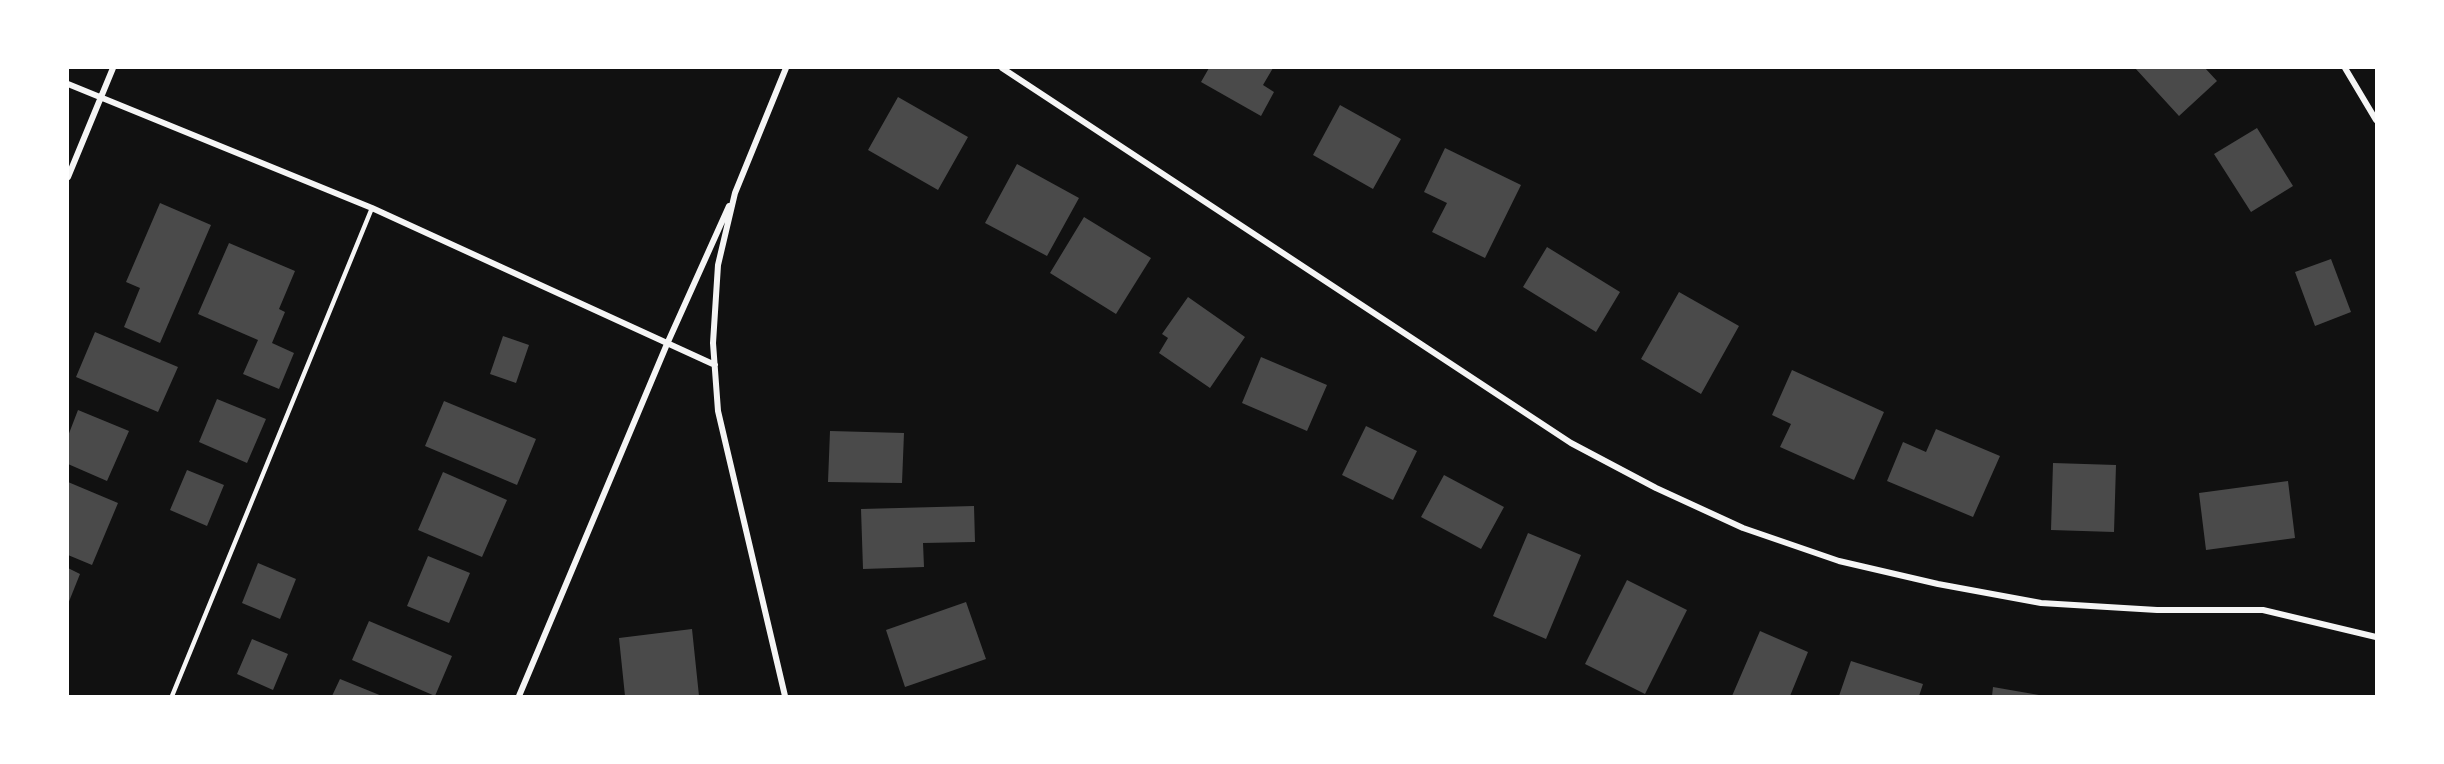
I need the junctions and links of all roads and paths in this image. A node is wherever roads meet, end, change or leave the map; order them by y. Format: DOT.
graph roads {
  1 [pos="113,68"];
  2 [pos="786,68"];
  3 [pos="1002,68"];
  4 [pos="2345,68"];
  5 [pos="68,84"];
  6 [pos="101,98"];
  7 [pos="2376,120"];
  8 [pos="68,177"];
  9 [pos="735,192"];
  10 [pos="372,208"];
  11 [pos="667,344"];
  12 [pos="715,364"];
  13 [pos="2376,637"];
  14 [pos="172,696"];
  15 [pos="519,696"];
  16 [pos="785,696"];
  1 -- 6 [label="street"];
  2 -- 9 [label="street"];
  3 -- 13 [label="street"];
  4 -- 7 [label="street"];
  5 -- 6 [label="street"];
  6 -- 8 [label="street"];
  6 -- 10 [label="street"];
  9 -- 11 [label="street"];
  9 -- 12 [label="street"];
  10 -- 11 [label="street"];
  10 -- 14 [label="lane"];
  11 -- 12 [label="street"];
  11 -- 15 [label="street"];
  12 -- 16 [label="street"];
}
